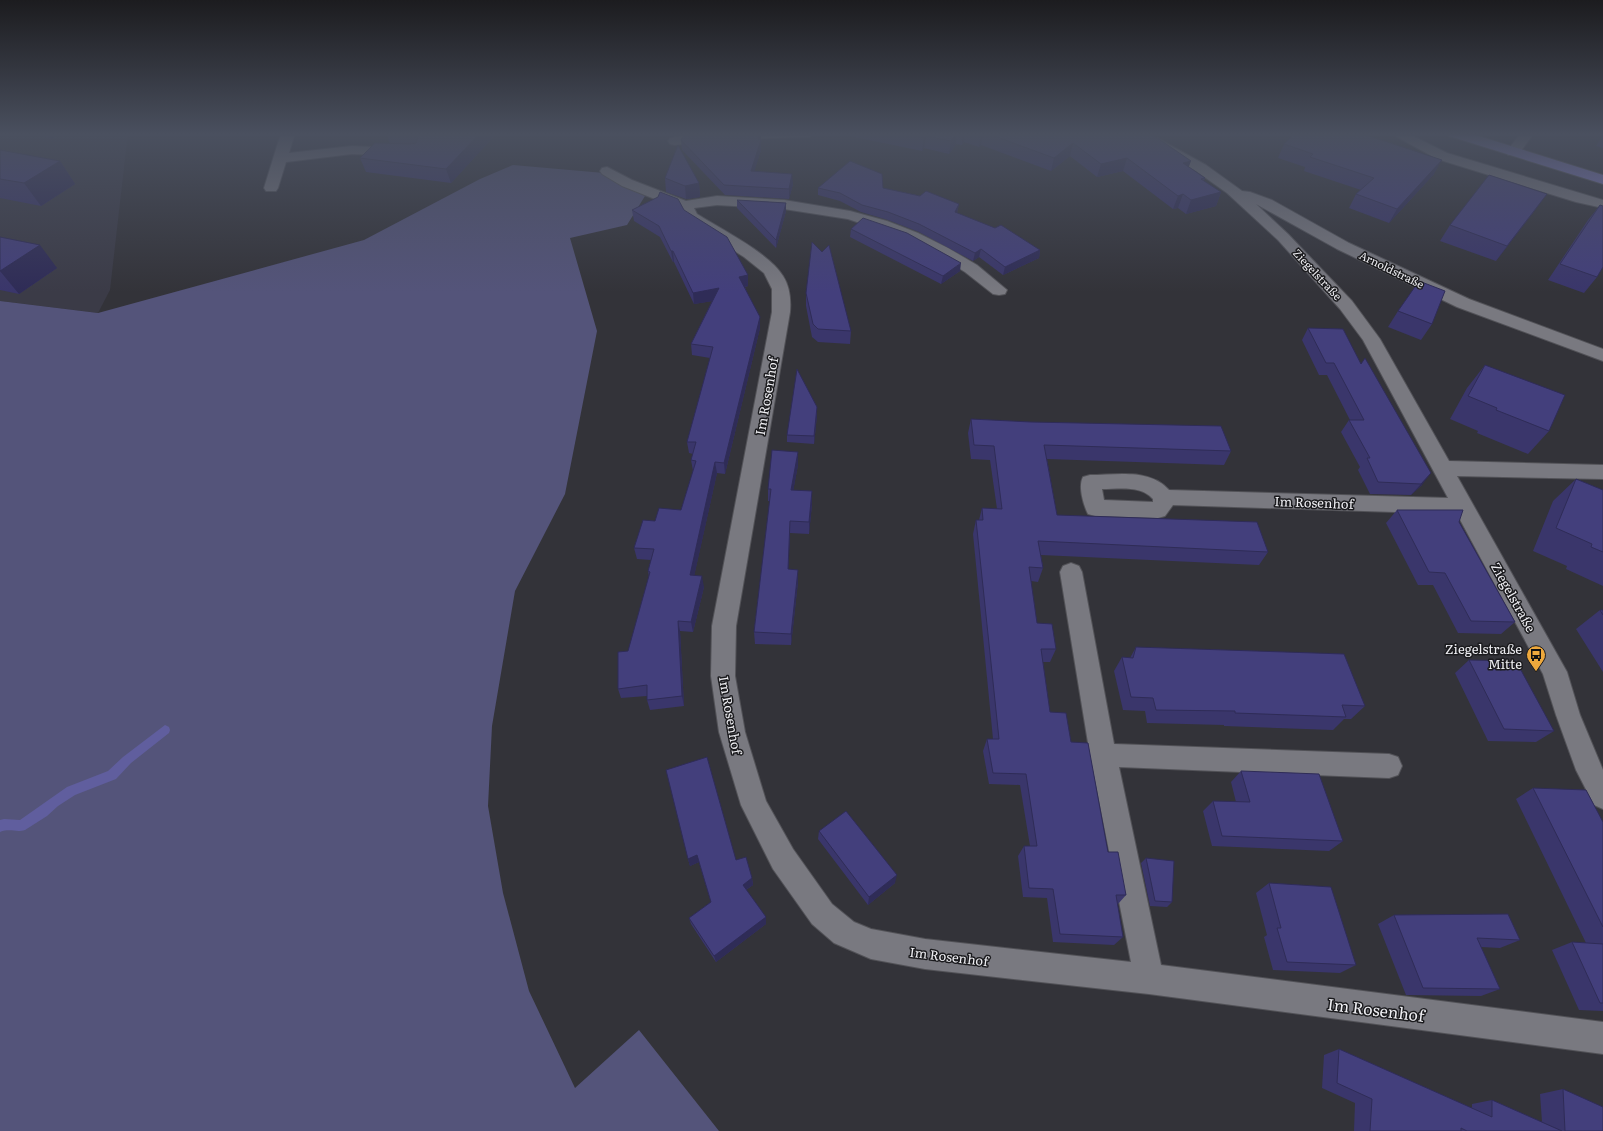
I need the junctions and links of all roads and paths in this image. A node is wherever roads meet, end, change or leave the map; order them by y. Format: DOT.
graph roads {
  1 [pos="634,186"];
  2 [pos="1226,186"];
  3 [pos="1542,186"];
  4 [pos="1232,190"];
  5 [pos="1603,204"];
  6 [pos="686,206"];
  7 [pos="999,290"];
  8 [pos="1603,355"];
  9 [pos="1444,468"];
  10 [pos="1603,472"];
  11 [pos="1164,497"];
  12 [pos="1464,506"];
  13 [pos="1071,572"];
  14 [pos="1103,755"];
  15 [pos="1389,766"];
  16 [pos="1603,796"];
  17 [pos="1149,979"];
  18 [pos="1603,1038"];
  1 -- 6 [label="street"];
  2 -- 4 [label="street, Ziegelstraße"];
  3 -- 5 [label="street"];
  4 -- 8 [label="street, Arnoldstraße"];
  4 -- 9 [label="street, Ziegelstraße"];
  6 -- 7 [label="street"];
  6 -- 17 [label="street, Im Rosenhof"];
  9 -- 10 [label="street"];
  9 -- 12 [label="street, Ziegelstraße"];
  11 -- 12 [label="street, Im Rosenhof"];
  12 -- 16 [label="street, Ziegelstraße"];
  13 -- 14 [label="street"];
  14 -- 15 [label="street"];
  14 -- 17 [label="street"];
  17 -- 18 [label="street, Im Rosenhof"];
}
